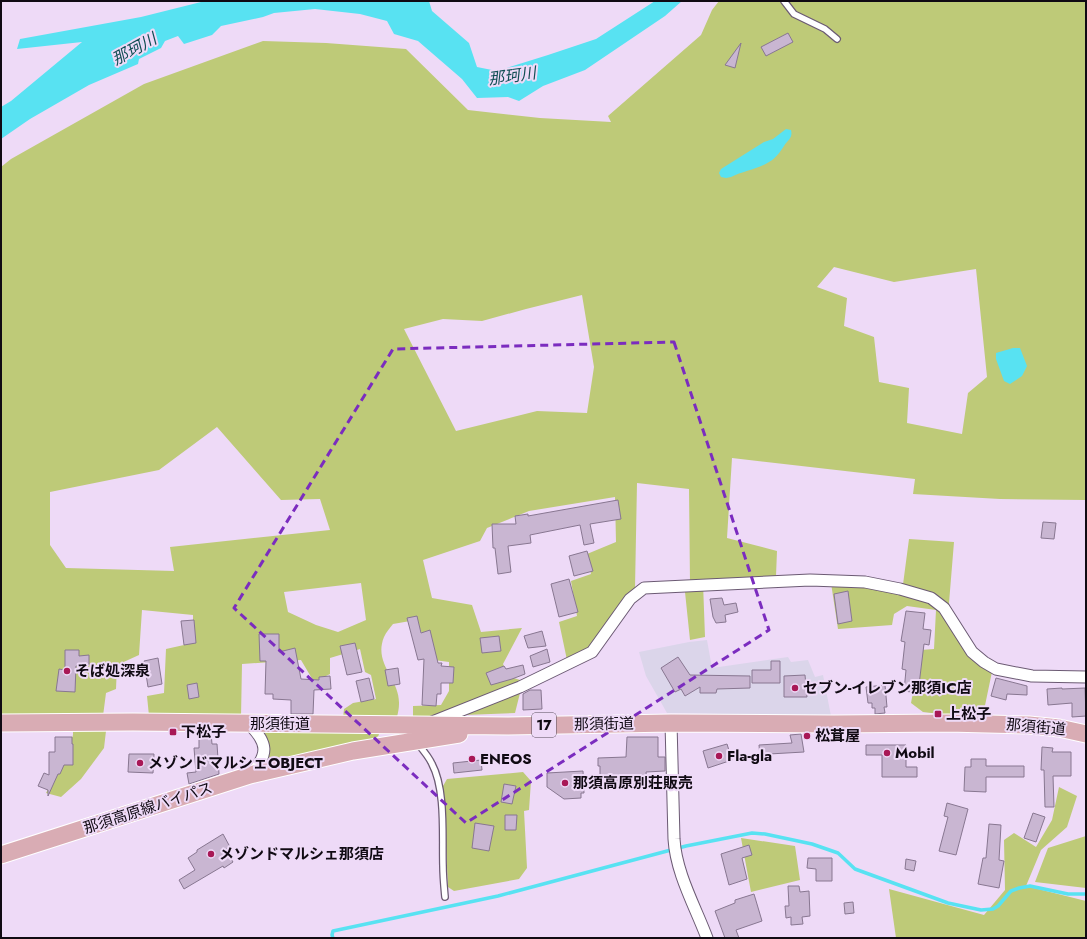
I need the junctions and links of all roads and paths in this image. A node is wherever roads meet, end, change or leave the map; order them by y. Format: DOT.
graph roads {
  1 [pos="784,1"];
  2 [pos="837,39"];
  3 [pos="1086,677"];
  4 [pos="671,723"];
  5 [pos="1,724"];
  6 [pos="249,724"];
  7 [pos="426,725"];
  8 [pos="508,726"];
  9 [pos="1086,734"];
  10 [pos="416,740"];
  11 [pos="250,775"];
  12 [pos="1,855"];
  13 [pos="445,896"];
  14 [pos="706,938"];
  1 -- 2 [label="lane"];
  3 -- 7 [label="street"];
  4 -- 8 [label="main road, 那須街道 / 17"];
  4 -- 9 [label="main road, 那須街道 / 17"];
  4 -- 14 [label="street"];
  5 -- 6 [label="main road, 那須街道 / 17"];
  6 -- 7 [label="main road, 那須街道 / 17"];
  6 -- 11 [label="street"];
  7 -- 8 [label="main road, 那須街道 / 17"];
  8 -- 10 [label="main road, 那須高原線バイパス / 17"];
  10 -- 11 [label="main road, 那須高原線バイパス / 17"];
  10 -- 13 [label="lane"];
  11 -- 12 [label="main road, 那須高原線バイパス / 17"];
}
